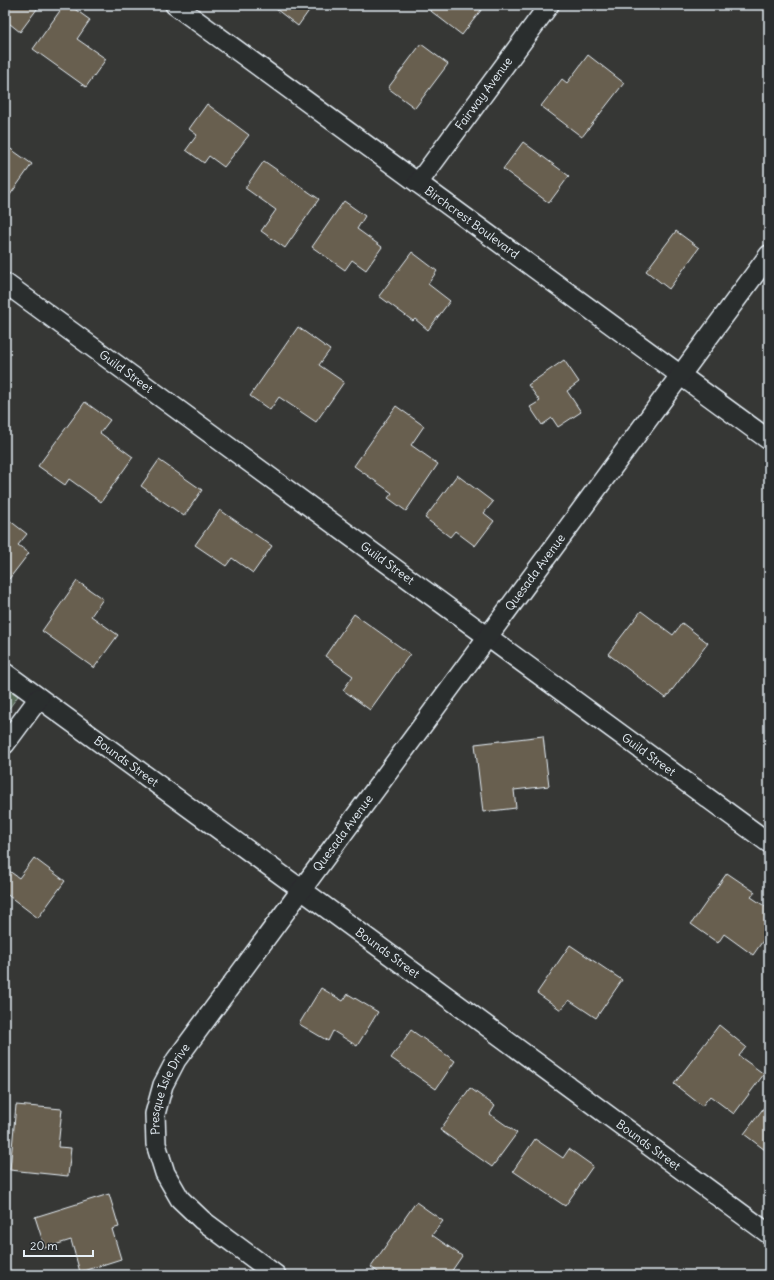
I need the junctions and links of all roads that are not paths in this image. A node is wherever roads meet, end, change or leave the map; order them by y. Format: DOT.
graph roads {
  1 [pos="175,5"];
  2 [pos="549,5"];
  3 [pos="418,183"];
  4 [pos="769,255"];
  5 [pos="5,283"];
  6 [pos="681,375"];
  7 [pos="769,440"];
  8 [pos="488,636"];
  9 [pos="5,673"];
  10 [pos="39,698"];
  11 [pos="5,744"];
  12 [pos="769,843"];
  13 [pos="302,890"];
  14 [pos="769,1234"];
  15 [pos="276,1275"];
  1 -- 3 [label="street, Birchcrest Boulevard"];
  2 -- 3 [label="street, Fairway Avenue"];
  3 -- 6 [label="street, Birchcrest Boulevard"];
  4 -- 6 [label="street, Quesada Avenue"];
  5 -- 8 [label="street, Guild Street"];
  6 -- 7 [label="street, Birchcrest Boulevard"];
  6 -- 8 [label="street, Quesada Avenue"];
  8 -- 12 [label="street, Guild Street"];
  8 -- 13 [label="street, Quesada Avenue"];
  9 -- 10 [label="street, Bounds Street"];
  10 -- 11 [label="street"];
  10 -- 13 [label="street, Bounds Street"];
  13 -- 14 [label="street, Bounds Street"];
  13 -- 15 [label="street, Presque Isle Drive"];
}
